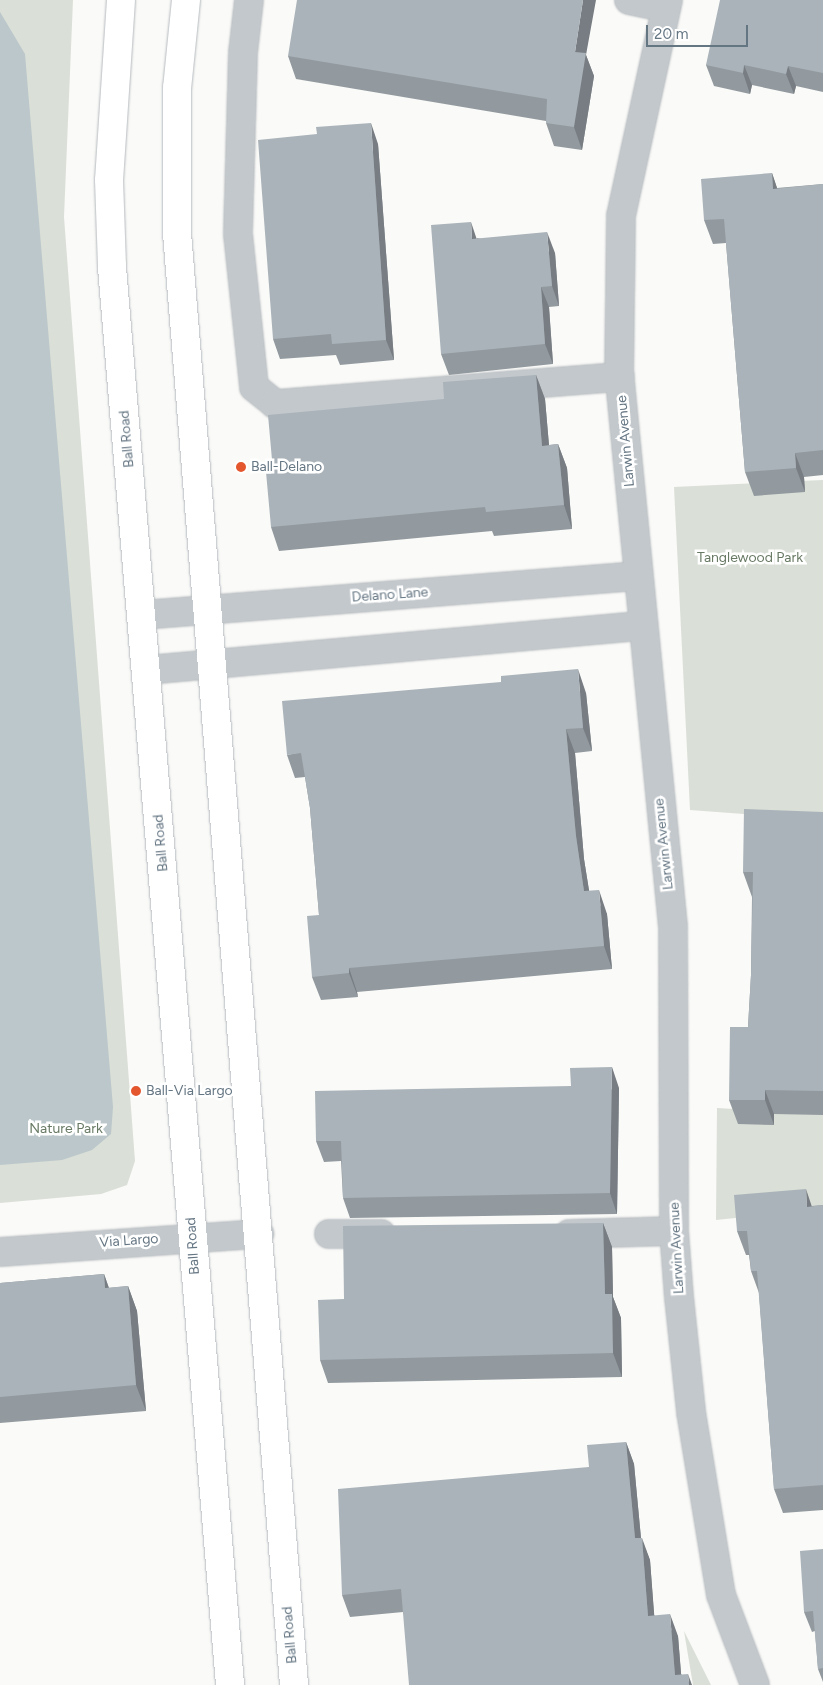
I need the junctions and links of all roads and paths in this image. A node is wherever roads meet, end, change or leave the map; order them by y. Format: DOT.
graph roads {
  1 [pos="121,0"];
  2 [pos="186,0"];
  3 [pos="249,0"];
  4 [pos="629,0"];
  5 [pos="667,4"];
  6 [pos="620,377"];
  7 [pos="638,576"];
  8 [pos="208,610"];
  9 [pos="142,615"];
  10 [pos="642,626"];
  11 [pos="213,665"];
  12 [pos="147,670"];
  13 [pos="674,1231"];
  14 [pos="259,1234"];
  15 [pos="329,1234"];
  16 [pos="406,1234"];
  17 [pos="542,1234"];
  18 [pos="192,1237"];
  19 [pos="0,1252"];
  20 [pos="230,1685"];
  21 [pos="294,1685"];
  22 [pos="755,1685"];
  1 -- 9 [label="main road, Ball Road"];
  2 -- 8 [label="main road, Ball Road"];
  3 -- 6 [label="street"];
  4 -- 5 [label="street"];
  5 -- 6 [label="street, Larwin Avenue"];
  6 -- 7 [label="street, Larwin Avenue"];
  7 -- 8 [label="street, Delano Lane"];
  7 -- 10 [label="street, Larwin Avenue"];
  8 -- 9 [label="street, Delano Lane"];
  8 -- 11 [label="main road, Ball Road"];
  9 -- 12 [label="main road, Ball Road"];
  10 -- 11 [label="street"];
  10 -- 13 [label="street, Larwin Avenue"];
  11 -- 12 [label="street"];
  11 -- 14 [label="main road, Ball Road"];
  12 -- 18 [label="main road, Ball Road"];
  13 -- 17 [label="street"];
  13 -- 22 [label="street, Larwin Avenue"];
  14 -- 18 [label="street, Via Largo"];
  14 -- 21 [label="main road, Ball Road"];
  15 -- 16 [label="street"];
  18 -- 19 [label="street, Via Largo"];
  18 -- 20 [label="main road, Ball Road"];
}
